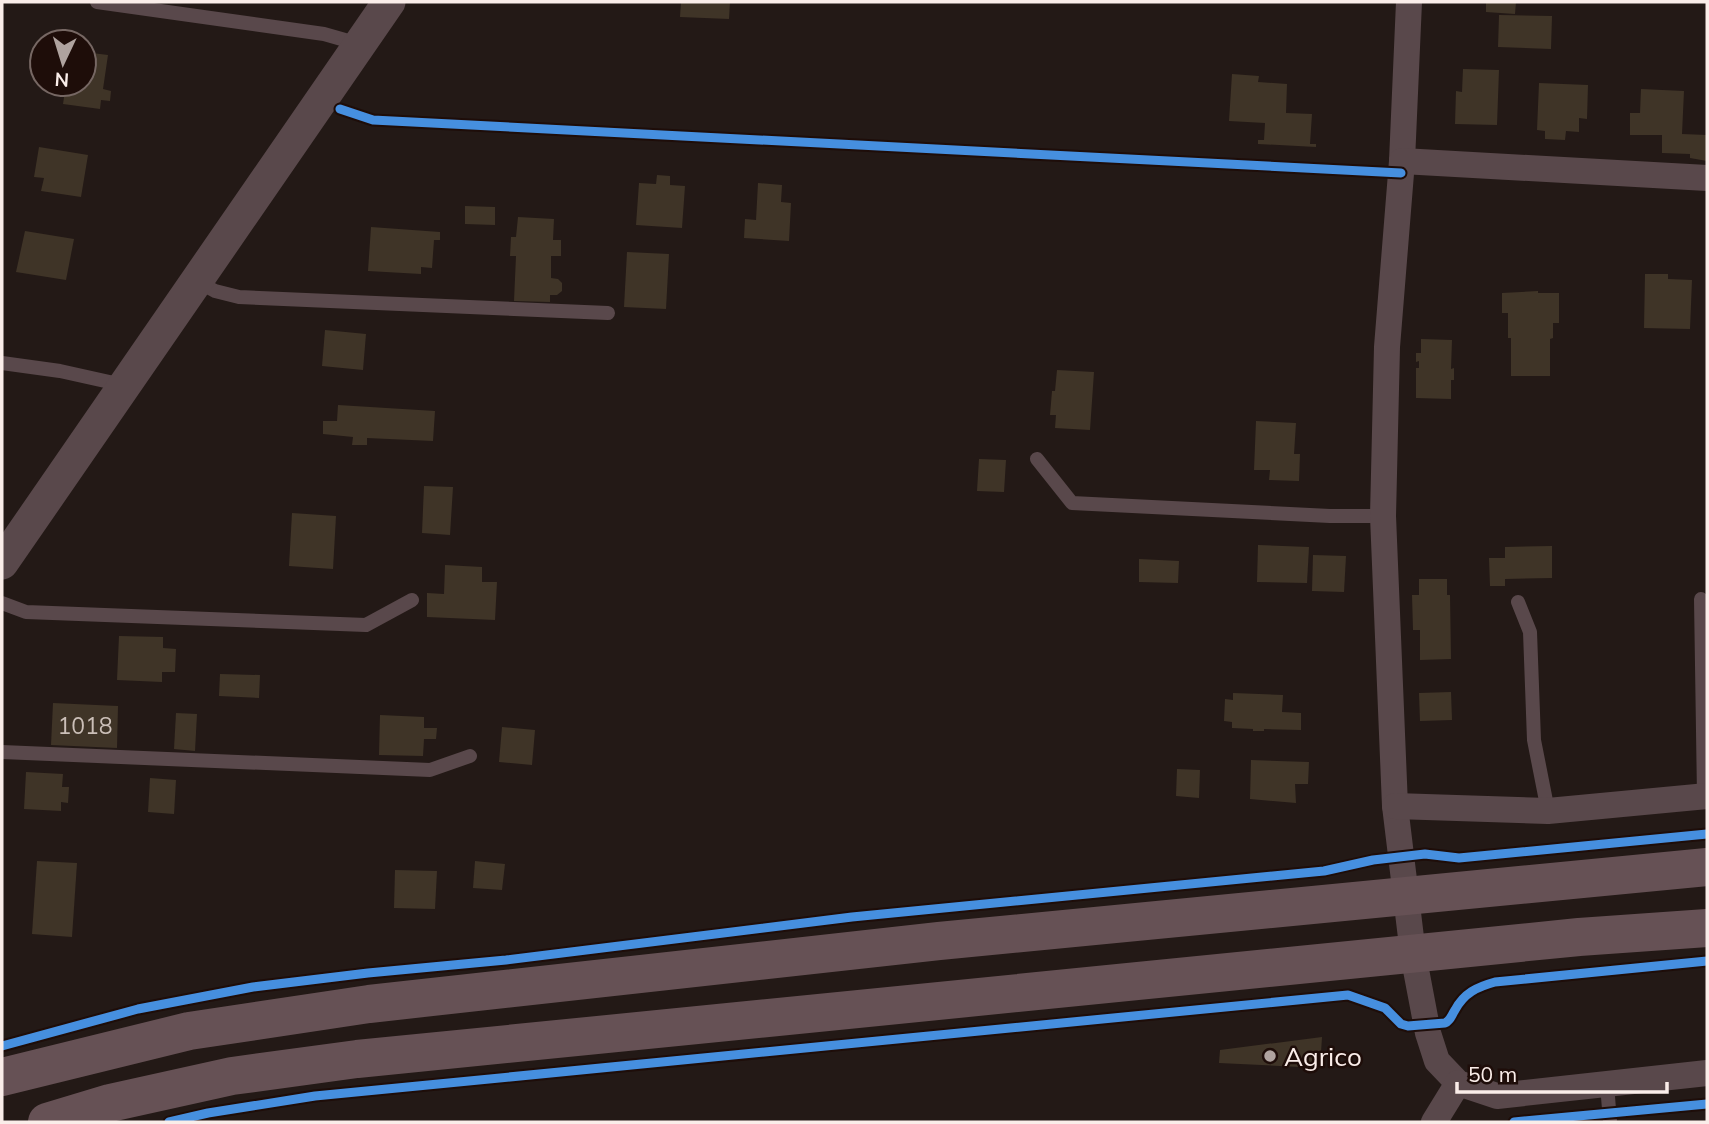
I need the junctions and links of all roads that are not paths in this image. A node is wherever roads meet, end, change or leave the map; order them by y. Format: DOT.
graph roads {
  1 [pos="97,2"];
  2 [pos="389,2"];
  3 [pos="1409,2"];
  4 [pos="359,44"];
  5 [pos="1402,161"];
  6 [pos="1707,178"];
  7 [pos="197,281"];
  8 [pos="608,313"];
  9 [pos="2,363"];
  10 [pos="125,385"];
  11 [pos="1037,459"];
  12 [pos="1383,516"];
  13 [pos="4,557"];
  14 [pos="1700,599"];
  15 [pos="412,600"];
  16 [pos="1518,602"];
  17 [pos="2,603"];
  18 [pos="2,752"];
  19 [pos="470,756"];
  20 [pos="1706,796"];
  21 [pos="1395,806"];
  22 [pos="1548,811"];
  23 [pos="1707,867"];
  24 [pos="1406,895"];
  25 [pos="1707,928"];
  26 [pos="1413,954"];
  27 [pos="1707,1073"];
  28 [pos="2,1077"];
  29 [pos="1458,1083"];
  30 [pos="1607,1083"];
  31 [pos="47,1122"];
  32 [pos="1434,1122"];
  33 [pos="1610,1122"];
  1 -- 4 [label="lane"];
  2 -- 4 [label="street"];
  3 -- 5 [label="street"];
  4 -- 7 [label="street"];
  5 -- 6 [label="street"];
  5 -- 12 [label="street"];
  7 -- 8 [label="lane"];
  7 -- 10 [label="street"];
  9 -- 10 [label="lane"];
  10 -- 13 [label="street"];
  11 -- 12 [label="lane"];
  12 -- 21 [label="street"];
  14 -- 20 [label="lane"];
  15 -- 17 [label="lane"];
  16 -- 22 [label="lane"];
  18 -- 19 [label="lane"];
  20 -- 22 [label="street"];
  21 -- 22 [label="street"];
  21 -- 24 [label="street"];
  23 -- 24 [label="main road"];
  24 -- 26 [label="street"];
  24 -- 28 [label="main road"];
  25 -- 26 [label="main road"];
  26 -- 29 [label="street"];
  26 -- 31 [label="main road"];
  27 -- 30 [label="street"];
  29 -- 30 [label="street"];
  29 -- 32 [label="street"];
  30 -- 33 [label="lane"];
}
